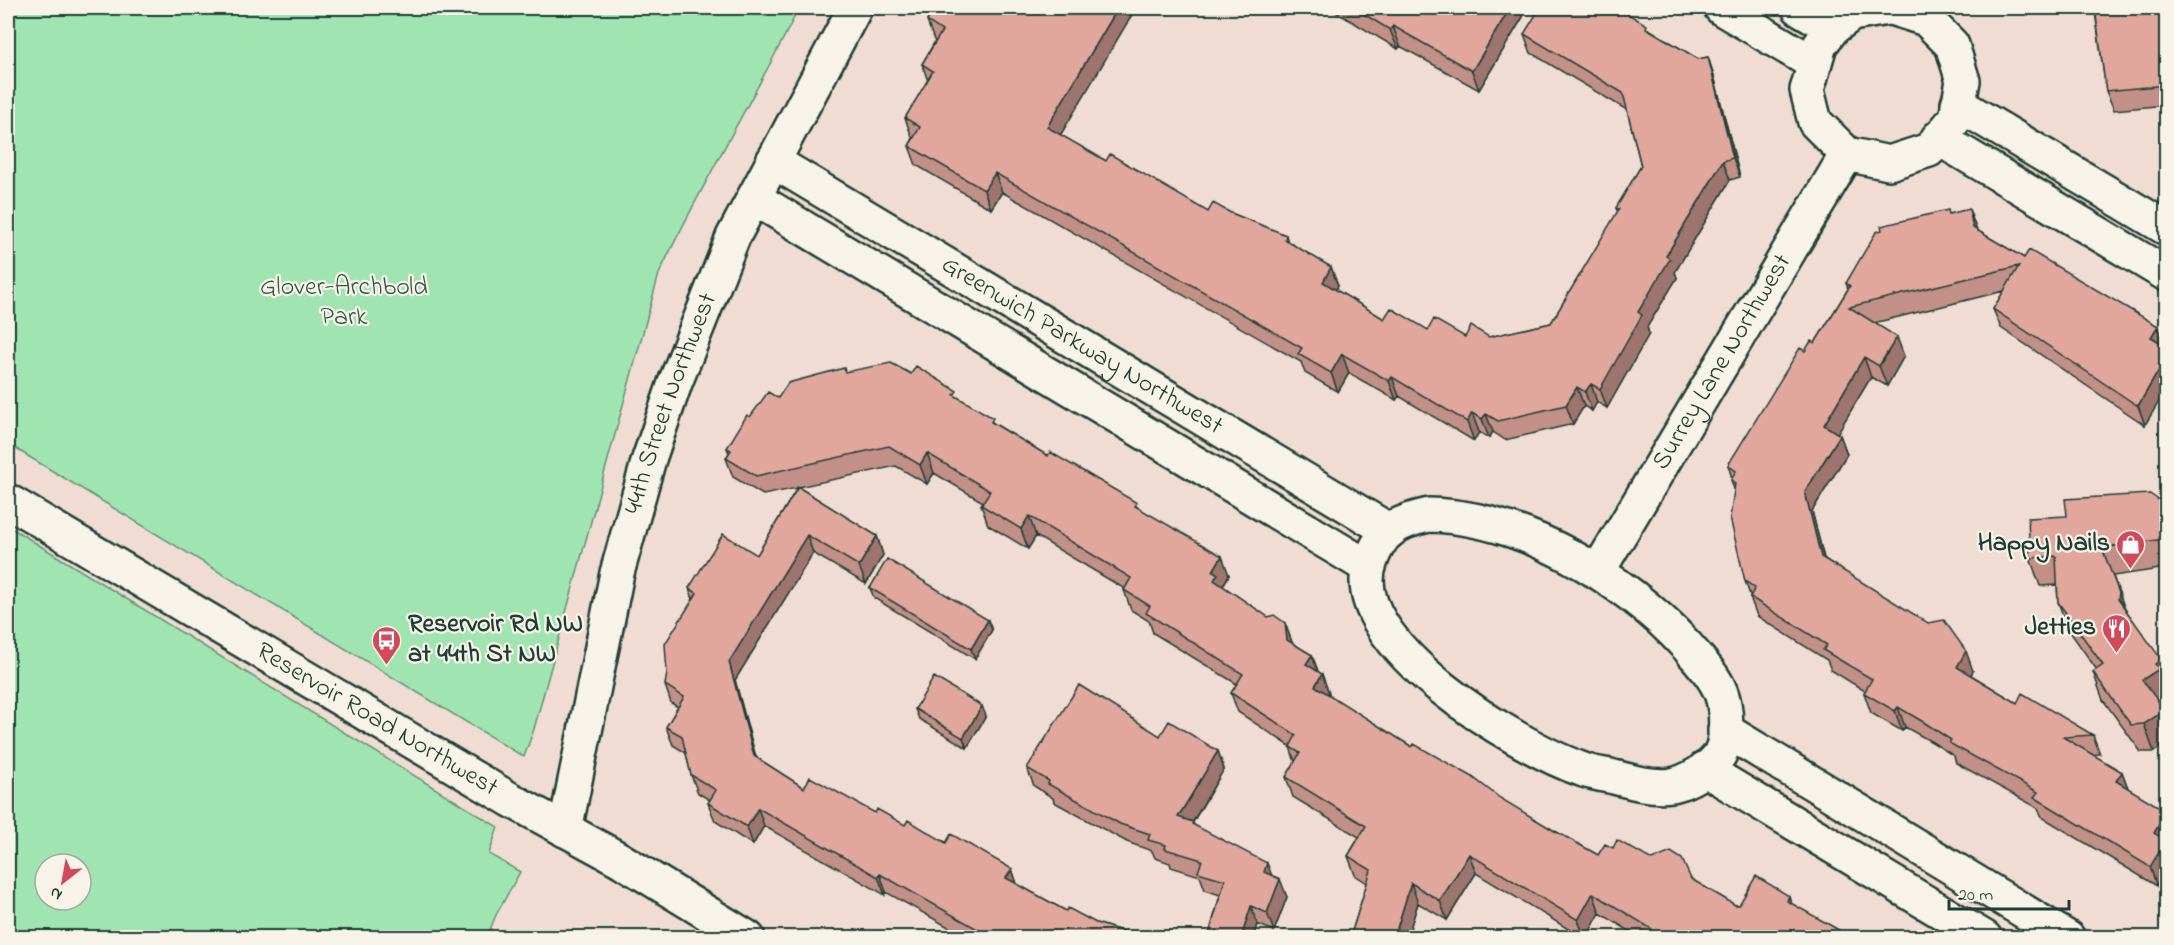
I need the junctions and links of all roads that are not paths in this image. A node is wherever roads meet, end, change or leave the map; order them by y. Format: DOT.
graph roads {
  1 [pos="855,8"];
  2 [pos="1721,8"];
  3 [pos="1799,8"];
  4 [pos="1889,8"];
  5 [pos="1833,28"];
  6 [pos="1813,63"];
  7 [pos="1958,104"];
  8 [pos="1938,138"];
  9 [pos="1847,154"];
  10 [pos="773,161"];
  11 [pos="754,198"];
  12 [pos="2166,228"];
  13 [pos="2166,274"];
  14 [pos="8,501"];
  15 [pos="1390,531"];
  16 [pos="1368,567"];
  17 [pos="1598,571"];
  18 [pos="1725,730"];
  19 [pos="1704,769"];
  20 [pos="565,830"];
  21 [pos="748,938"];
  22 [pos="1985,938"];
  23 [pos="2068,938"];
  1 -- 10 [label="street, 44th Street Northwest"];
  2 -- 6 [label="street"];
  3 -- 5 [label="street"];
  4 -- 5 [label="street"];
  4 -- 7 [label="street"];
  5 -- 6 [label="street"];
  6 -- 9 [label="street"];
  7 -- 8 [label="street"];
  7 -- 12 [label="street"];
  8 -- 9 [label="street"];
  8 -- 13 [label="street"];
  9 -- 17 [label="street, Surrey Lane Northwest"];
  10 -- 11 [label="street, 44th Street Northwest"];
  10 -- 15 [label="street, Greenwich Parkway Northwest"];
  11 -- 16 [label="street, Greenwich Parkway Northwest"];
  11 -- 20 [label="street, 44th Street Northwest"];
  14 -- 20 [label="street, Reservoir Road Northwest"];
  15 -- 16 [label="street"];
  15 -- 17 [label="street"];
  16 -- 19 [label="street"];
  17 -- 18 [label="street"];
  18 -- 19 [label="street"];
  18 -- 23 [label="street"];
  19 -- 22 [label="street"];
  20 -- 21 [label="street, Reservoir Road Northwest"];
}
